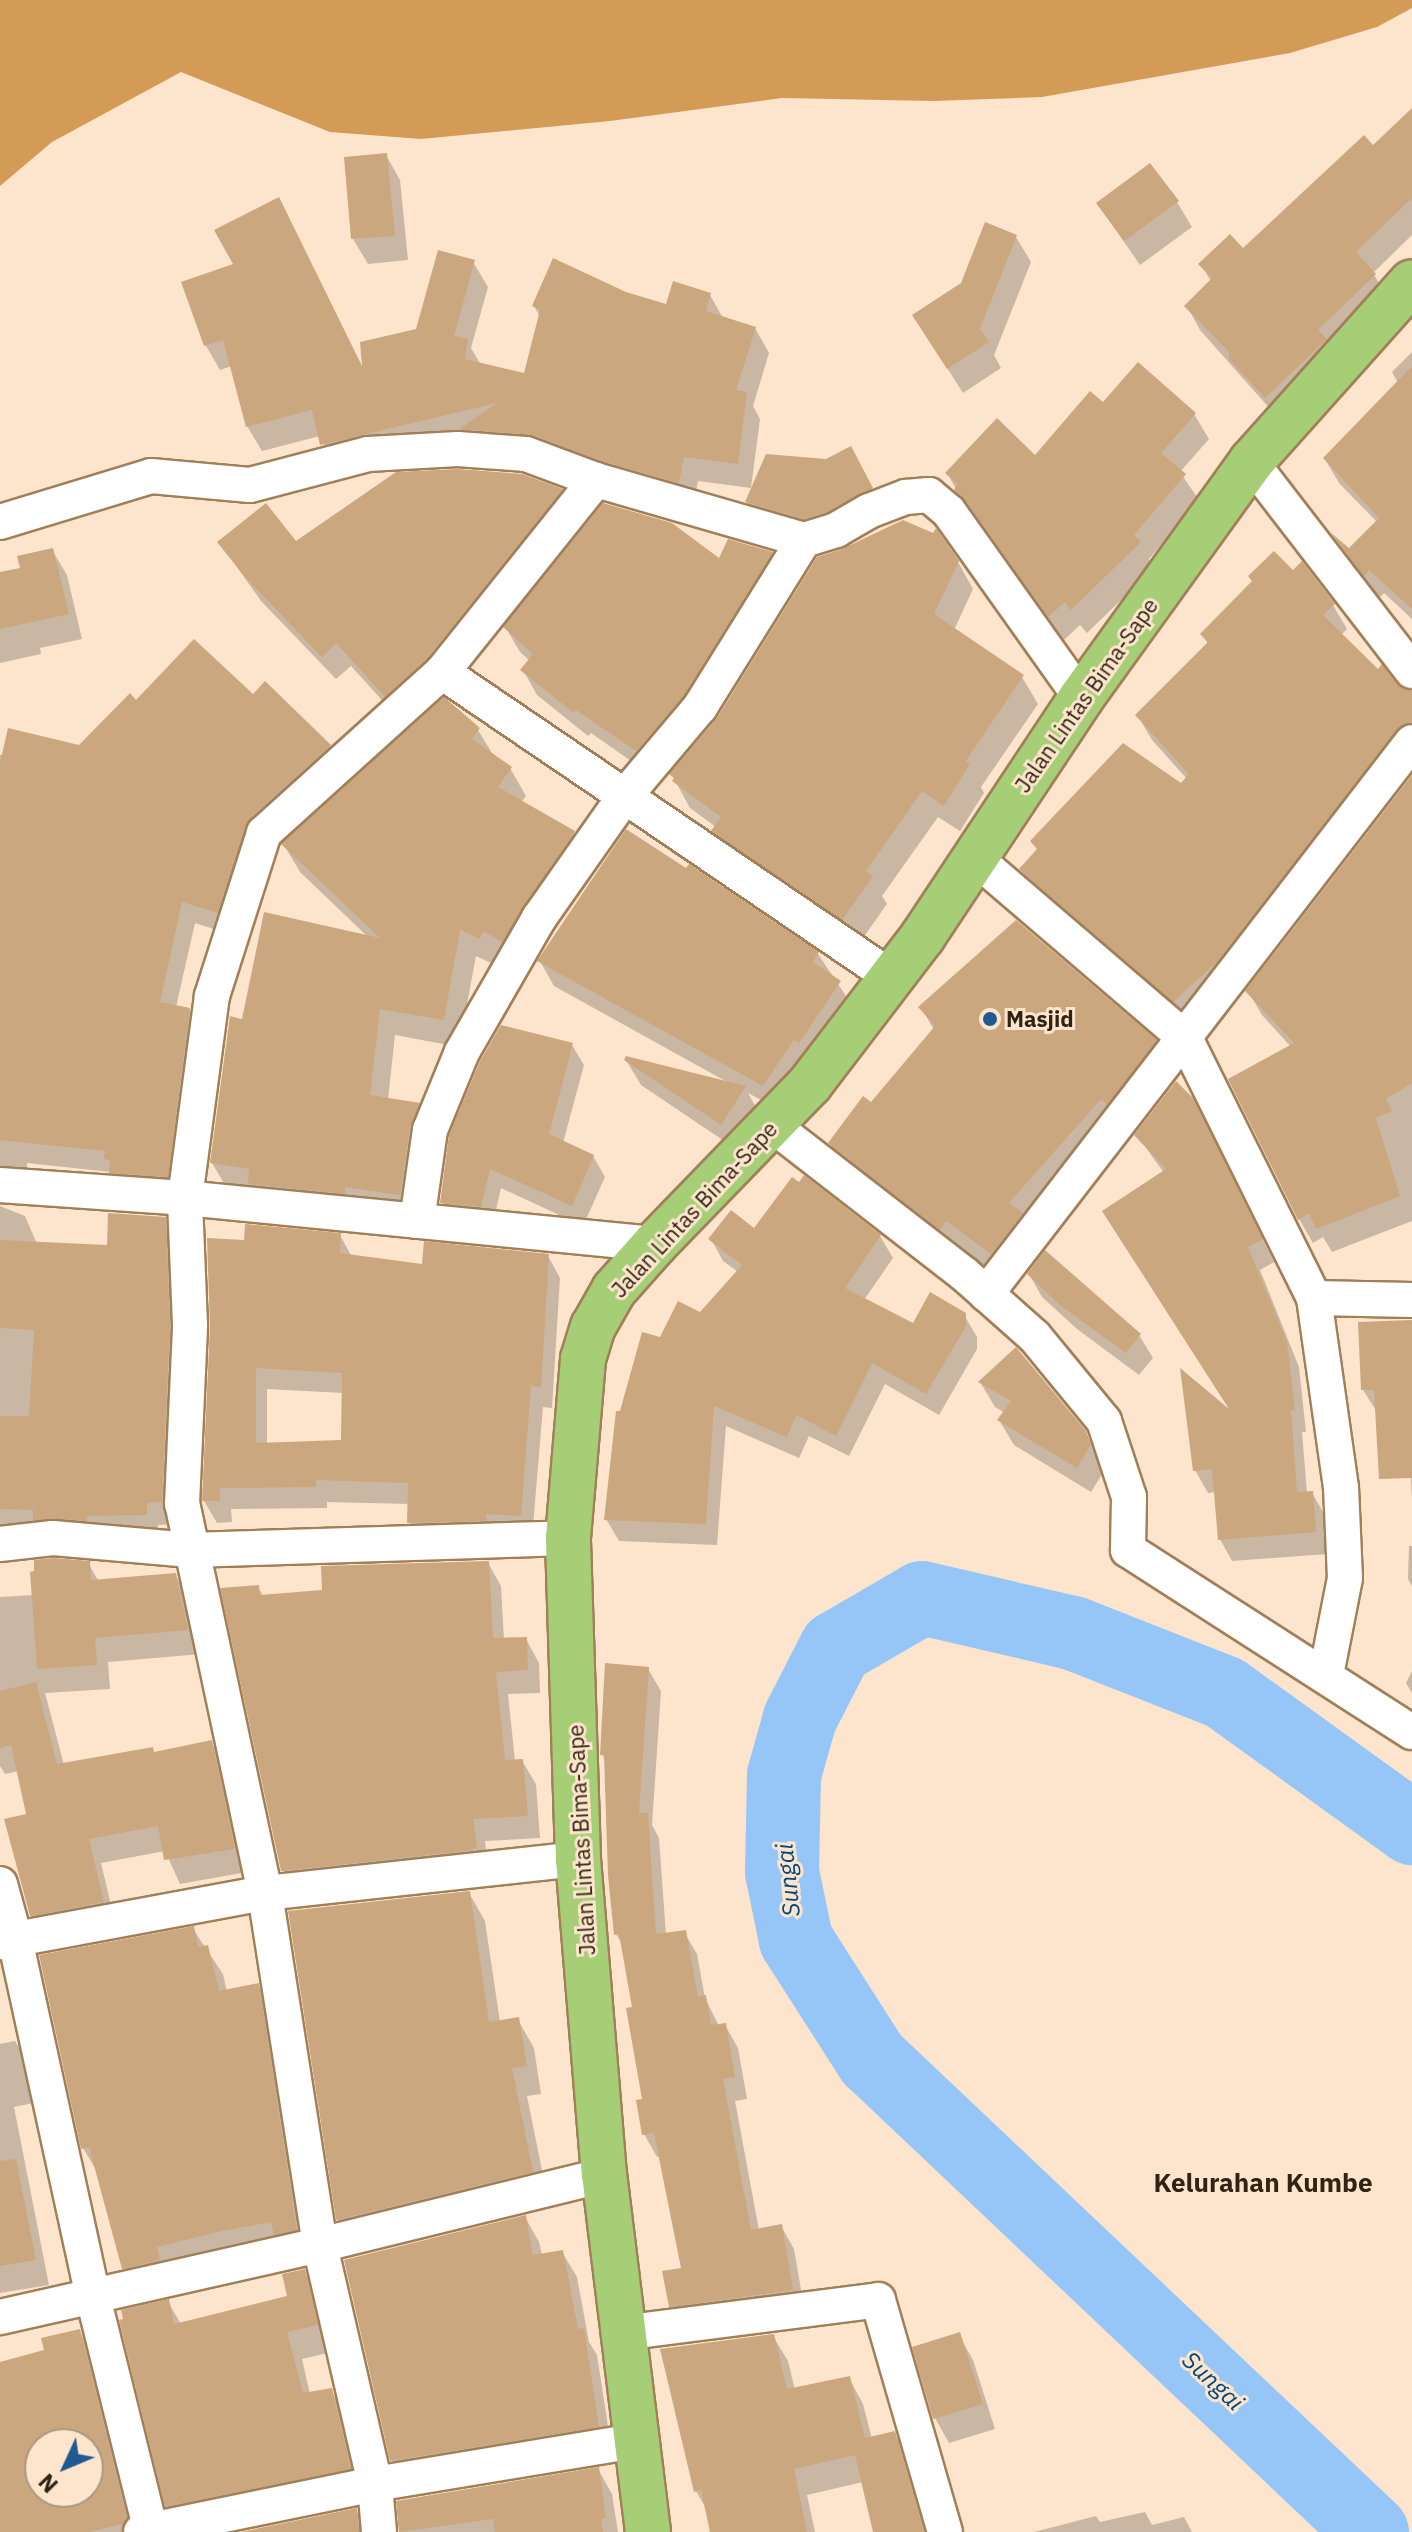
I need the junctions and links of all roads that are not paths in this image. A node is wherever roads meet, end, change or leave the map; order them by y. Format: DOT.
graph roads {
  1 [pos="1412,282"];
  2 [pos="1251,462"];
  3 [pos="596,480"];
  4 [pos="0,522"];
  5 [pos="804,540"];
  6 [pos="1412,671"];
  7 [pos="442,672"];
  8 [pos="1081,698"];
  9 [pos="1412,742"];
  10 [pos="624,797"];
  11 [pos="975,858"];
  12 [pos="891,977"];
  13 [pos="1185,1038"];
  14 [pos="772,1125"];
  15 [pos="0,1185"];
  16 [pos="185,1198"];
  17 [pos="417,1221"];
  18 [pos="655,1244"];
  19 [pos="986,1294"];
  20 [pos="1314,1298"];
  21 [pos="1412,1300"];
  22 [pos="568,1538"];
  23 [pos="0,1544"];
  24 [pos="190,1550"];
  25 [pos="1326,1675"];
  26 [pos="1412,1732"];
  27 [pos="578,1859"];
  28 [pos="0,1884"];
  29 [pos="265,1893"];
  30 [pos="8,1940"];
  31 [pos="604,2175"];
  32 [pos="320,2245"];
  33 [pos="93,2297"];
  34 [pos="0,2317"];
  35 [pos="622,2333"];
  36 [pos="635,2441"];
  37 [pos="375,2484"];
  38 [pos="147,2531"];
  39 [pos="379,2532"];
  40 [pos="648,2532"];
  41 [pos="945,2532"];
  1 -- 2 [label="highway, Jalan Lintas Bima-Sape"];
  2 -- 6 [label="street"];
  2 -- 8 [label="highway, Jalan Lintas Bima-Sape"];
  3 -- 4 [label="street"];
  3 -- 5 [label="street"];
  3 -- 7 [label="street"];
  5 -- 8 [label="street"];
  5 -- 10 [label="street"];
  7 -- 10 [label="street"];
  7 -- 16 [label="street"];
  8 -- 11 [label="highway, Jalan Lintas Bima-Sape"];
  9 -- 13 [label="street"];
  10 -- 12 [label="street"];
  10 -- 17 [label="street"];
  11 -- 12 [label="highway, Jalan Lintas Bima-Sape"];
  11 -- 13 [label="street"];
  12 -- 14 [label="highway, Jalan Lintas Bima-Sape"];
  13 -- 19 [label="street"];
  13 -- 20 [label="street"];
  14 -- 18 [label="highway, Jalan Lintas Bima-Sape"];
  14 -- 19 [label="street"];
  15 -- 16 [label="street"];
  16 -- 17 [label="street"];
  16 -- 24 [label="street"];
  17 -- 18 [label="street"];
  18 -- 22 [label="highway, Jalan Lintas Bima-Sape"];
  19 -- 25 [label="street"];
  20 -- 21 [label="street"];
  20 -- 25 [label="street"];
  22 -- 24 [label="street"];
  22 -- 27 [label="highway, Jalan Lintas Bima-Sape"];
  23 -- 24 [label="street"];
  24 -- 29 [label="street"];
  25 -- 26 [label="street"];
  27 -- 29 [label="street"];
  27 -- 31 [label="highway, Jalan Lintas Bima-Sape"];
  28 -- 30 [label="street"];
  29 -- 30 [label="street"];
  29 -- 32 [label="street"];
  30 -- 33 [label="street"];
  31 -- 32 [label="street"];
  31 -- 35 [label="highway, Jalan Lintas Bima-Sape"];
  32 -- 33 [label="street"];
  32 -- 37 [label="street"];
  33 -- 34 [label="street"];
  33 -- 38 [label="street"];
  35 -- 36 [label="highway, Jalan Lintas Bima-Sape"];
  35 -- 41 [label="street"];
  36 -- 37 [label="street"];
  36 -- 40 [label="highway, Jalan Lintas Bima-Sape"];
  37 -- 38 [label="street"];
  37 -- 39 [label="street"];
}
